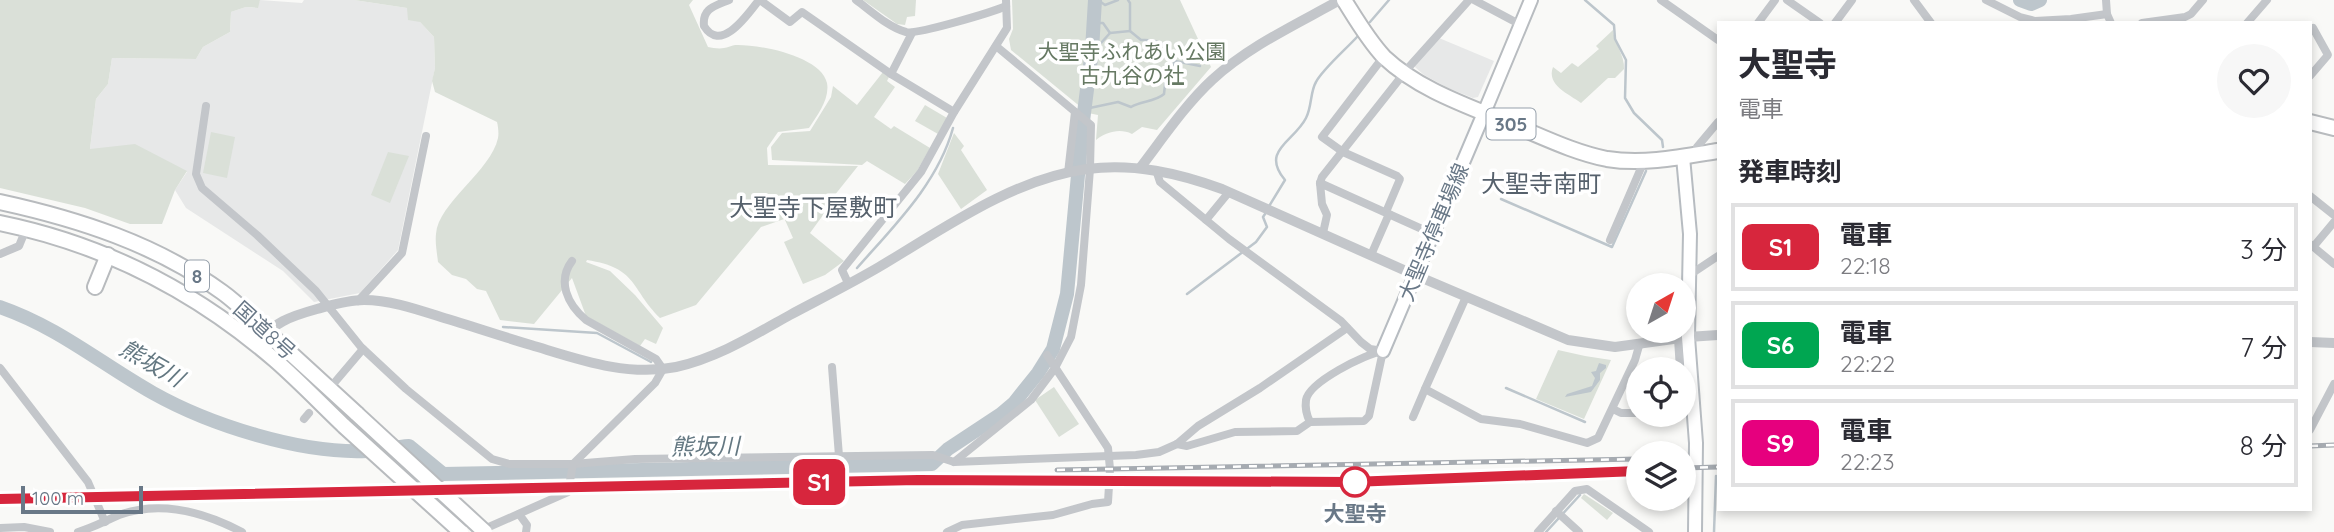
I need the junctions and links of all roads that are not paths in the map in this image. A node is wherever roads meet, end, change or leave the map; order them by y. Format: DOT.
graph roads {
  1 [pos="729,0"];
  2 [pos="760,0"];
  3 [pos="856,0"];
  4 [pos="1342,0"];
  5 [pos="1471,0"];
  6 [pos="1531,0"];
  7 [pos="1661,0"];
  8 [pos="1774,0"];
  9 [pos="1787,0"];
  10 [pos="1852,0"];
  11 [pos="1914,0"];
  12 [pos="1986,0"];
  13 [pos="2106,0"];
  14 [pos="2203,0"];
  15 [pos="2260,2"];
  16 [pos="1006,3"];
  17 [pos="2107,13"];
  18 [pos="1759,21"];
  19 [pos="1817,21"];
  20 [pos="1836,21"];
  21 [pos="1930,21"];
  22 [pos="2032,21"];
  23 [pos="2047,21"];
  24 [pos="2110,21"];
  25 [pos="2154,21"];
  26 [pos="2248,21"];
  27 [pos="1521,25"];
  28 [pos="2313,28"];
  29 [pos="912,33"];
  30 [pos="1717,39"];
  31 [pos="996,46"];
  32 [pos="1384,56"];
  33 [pos="891,74"];
  34 [pos="1404,74"];
  35 [pos="2312,74"];
  36 [pos="206,106"];
  37 [pos="954,113"];
  38 [pos="1077,113"];
  39 [pos="1484,113"];
  40 [pos="2312,122"];
  41 [pos="1717,123"];
  42 [pos="2334,128"];
  43 [pos="426,136"];
  44 [pos="1717,151"];
  45 [pos="1342,152"];
  46 [pos="1690,156"];
  47 [pos="1644,162"];
  48 [pos="1140,168"];
  49 [pos="1090,169"];
  50 [pos="1156,170"];
  51 [pos="1069,172"];
  52 [pos="1320,183"];
  53 [pos="1228,192"];
  54 [pos="2312,197"];
  55 [pos="0,202"];
  56 [pos="1388,213"];
  57 [pos="2334,215"];
  58 [pos="1206,220"];
  59 [pos="2334,222"];
  60 [pos="0,223"];
  61 [pos="26,229"];
  62 [pos="1322,233"];
  63 [pos="1433,234"];
  64 [pos="1610,240"];
  65 [pos="2312,245"];
  66 [pos="0,254"];
  67 [pos="108,255"];
  68 [pos="1371,255"];
  69 [pos="1717,257"];
  70 [pos="572,261"];
  71 [pos="2334,264"];
  72 [pos="1691,273"];
  73 [pos="1692,273"];
  74 [pos="1415,275"];
  75 [pos="848,283"];
  76 [pos="95,287"];
  77 [pos="1466,297"];
  78 [pos="358,301"];
  79 [pos="329,305"];
  80 [pos="1347,328"];
  81 [pos="266,331"];
  82 [pos="1717,335"];
  83 [pos="1696,337"];
  84 [pos="2312,342"];
  85 [pos="1656,343"];
  86 [pos="1684,343"];
  87 [pos="2334,343"];
  88 [pos="254,344"];
  89 [pos="1639,346"];
  90 [pos="363,349"];
  91 [pos="1383,351"];
  92 [pos="1047,355"];
  93 [pos="832,367"];
  94 [pos="0,368"];
  95 [pos="1055,368"];
  96 [pos="663,369"];
  97 [pos="335,382"];
  98 [pos="2334,384"];
  99 [pos="1425,389"];
  100 [pos="2312,407"];
  101 [pos="2320,407"];
  102 [pos="1612,409"];
  103 [pos="1626,413"];
  104 [pos="1413,417"];
  105 [pos="1310,422"];
  106 [pos="2312,425"];
  107 [pos="1177,444"];
  108 [pos="1108,455"];
  109 [pos="839,456"];
  110 [pos="951,461"];
  111 [pos="571,469"];
  112 [pos="1556,511"];
  113 [pos="519,514"];
  114 [pos="105,522"];
  115 [pos="0,528"];
  116 [pos="1542,530"];
  117 [pos="238,531"];
  118 [pos="50,532"];
  119 [pos="78,532"];
  120 [pos="461,532"];
  121 [pos="476,532"];
  122 [pos="485,532"];
  123 [pos="526,532"];
  124 [pos="947,532"];
  125 [pos="1579,532"];
  126 [pos="1649,532"];
  127 [pos="1695,532"];
  1 -- 2 [label="street"];
  2 -- 33 [label="street"];
  3 -- 29 [label="street"];
  4 -- 32 [label="highway, 305"];
  4 -- 48 [label="street"];
  5 -- 27 [label="street"];
  5 -- 34 [label="street"];
  6 -- 27 [label="main road, 大聖寺停車場線"];
  7 -- 30 [label="street"];
  8 -- 18 [label="street"];
  9 -- 19 [label="street"];
  10 -- 20 [label="street"];
  11 -- 21 [label="street"];
  12 -- 22 [label="street"];
  13 -- 17 [label="street"];
  14 -- 25 [label="street"];
  15 -- 26 [label="street"];
  16 -- 29 [label="street"];
  16 -- 31 [label="street"];
  17 -- 23 [label="street"];
  17 -- 24 [label="street"];
  27 -- 39 [label="main road, 大聖寺停車場線"];
  28 -- 35 [label="street"];
  29 -- 33 [label="street"];
  31 -- 37 [label="street"];
  31 -- 38 [label="street"];
  32 -- 34 [label="highway, 305"];
  32 -- 45 [label="street"];
  33 -- 37 [label="street"];
  34 -- 39 [label="highway, 305"];
  34 -- 45 [label="street"];
  36 -- 79 [label="street"];
  37 -- 75 [label="street"];
  38 -- 49 [label="street"];
  38 -- 51 [label="street"];
  39 -- 47 [label="highway, 305"];
  39 -- 63 [label="main road, 大聖寺停車場線"];
  40 -- 42 [label="highway"];
  41 -- 46 [label="street"];
  43 -- 78 [label="street"];
  44 -- 46 [label="highway, 305"];
  45 -- 52 [label="street"];
  45 -- 56 [label="street"];
  46 -- 47 [label="highway, 305"];
  46 -- 72 [label="main road"];
  47 -- 64 [label="street"];
  48 -- 49 [label="street"];
  48 -- 50 [label="street"];
  49 -- 51 [label="street"];
  49 -- 95 [label="street"];
  50 -- 53 [label="street"];
  50 -- 58 [label="street"];
  51 -- 75 [label="street"];
  52 -- 56 [label="street"];
  52 -- 62 [label="street"];
  53 -- 58 [label="street"];
  53 -- 62 [label="street"];
  54 -- 57 [label="street"];
  55 -- 81 [label="highway, 国道8号 / 8"];
  56 -- 63 [label="street"];
  56 -- 68 [label="street"];
  58 -- 80 [label="street"];
  59 -- 65 [label="street"];
  60 -- 61 [label="highway, 国道8号 / 8"];
  61 -- 66 [label="street"];
  61 -- 67 [label="highway, 国道8号 / 8"];
  62 -- 68 [label="street"];
  63 -- 74 [label="main road, 大聖寺停車場線"];
  65 -- 71 [label="street"];
  67 -- 76 [label="highway"];
  67 -- 88 [label="highway, 国道8号 / 8"];
  68 -- 74 [label="street"];
  69 -- 73 [label="street"];
  70 -- 96 [label="street"];
  74 -- 77 [label="street"];
  74 -- 91 [label="main road, 大聖寺停車場線"];
  75 -- 96 [label="street"];
  77 -- 89 [label="street"];
  77 -- 99 [label="street"];
  78 -- 79 [label="street"];
  78 -- 96 [label="street"];
  79 -- 81 [label="street"];
  79 -- 90 [label="street"];
  80 -- 91 [label="street"];
  80 -- 107 [label="street"];
  81 -- 88 [label="street"];
  81 -- 122 [label="highway, 国道8号 / 8, bridge"];
  82 -- 83 [label="street"];
  84 -- 87 [label="street"];
  85 -- 89 [label="street"];
  86 -- 127 [label="main road"];
  88 -- 120 [label="highway, 国道8号 / 8, bridge"];
  89 -- 102 [label="street"];
  90 -- 97 [label="street"];
  90 -- 111 [label="street"];
  91 -- 105 [label="street"];
  91 -- 105 [label="street"];
  92 -- 95 [label="street"];
  93 -- 109 [label="street"];
  94 -- 114 [label="street"];
  95 -- 108 [label="street"];
  95 -- 110 [label="street"];
  96 -- 111 [label="street"];
  98 -- 101 [label="street"];
  99 -- 102 [label="street"];
  99 -- 104 [label="street"];
  100 -- 101 [label="street"];
  101 -- 106 [label="street"];
  102 -- 103 [label="street"];
  105 -- 107 [label="street"];
  107 -- 108 [label="street"];
  108 -- 110 [label="street"];
  108 -- 124 [label="street"];
  109 -- 110 [label="street"];
  109 -- 111 [label="street"];
  111 -- 113 [label="street"];
  112 -- 116 [label="street"];
  112 -- 125 [label="street"];
  112 -- 126 [label="street"];
  113 -- 121 [label="street"];
  113 -- 123 [label="street"];
  114 -- 117 [label="street"];
  114 -- 119 [label="street"];
  115 -- 118 [label="street"];
}
